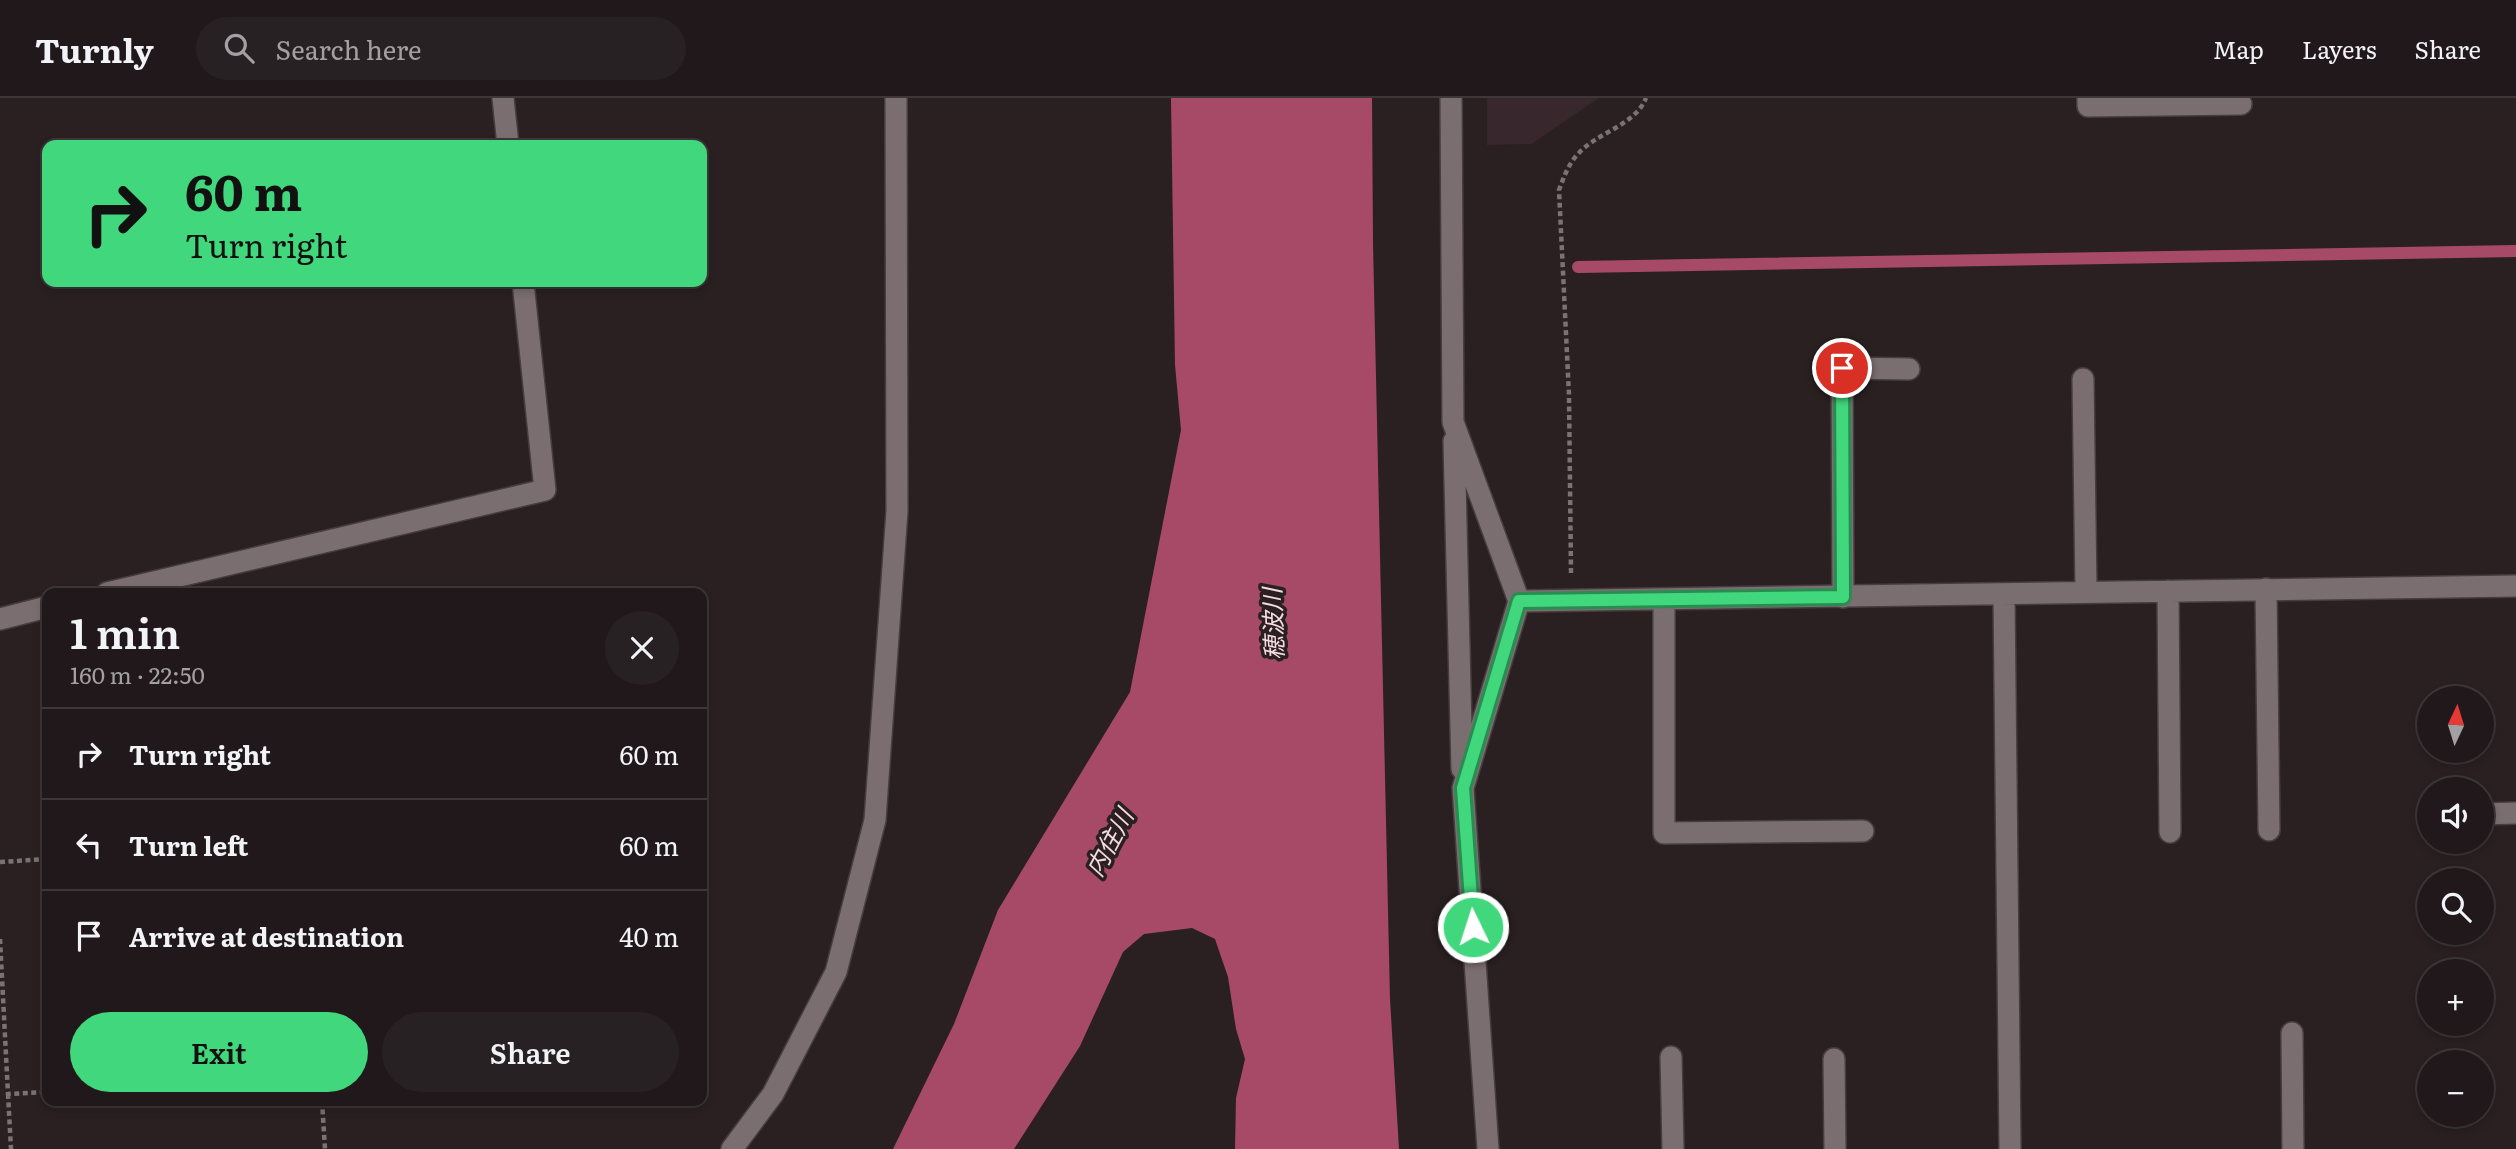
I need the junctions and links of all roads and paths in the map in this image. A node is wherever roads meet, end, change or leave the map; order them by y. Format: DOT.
graph roads {
  1 [pos="503,98"];
  2 [pos="896,98"];
  3 [pos="1451,98"];
  4 [pos="1646,98"];
  5 [pos="2088,98"];
  6 [pos="2241,104"];
  7 [pos="507,140"];
  8 [pos="524,287"];
  9 [pos="1909,369"];
  10 [pos="2083,379"];
  11 [pos="1453,422"];
  12 [pos="2516,586"];
  13 [pos="128,588"];
  14 [pos="2266,589"];
  15 [pos="2086,591"];
  16 [pos="2168,591"];
  17 [pos="2004,594"];
  18 [pos="1843,597"];
  19 [pos="1519,601"];
  20 [pos="1571,601"];
  21 [pos="1664,601"];
  22 [pos="42,608"];
  23 [pos="0,619"];
  24 [pos="1463,788"];
  25 [pos="2516,813"];
  26 [pos="2494,814"];
  27 [pos="2269,830"];
  28 [pos="1863,831"];
  29 [pos="2170,832"];
  30 [pos="42,859"];
  31 [pos="0,862"];
  32 [pos="0,939"];
  33 [pos="2292,1033"];
  34 [pos="1671,1057"];
  35 [pos="1834,1059"];
  36 [pos="42,1092"];
  37 [pos="8,1094"];
  38 [pos="322,1106"];
  39 [pos="11,1149"];
  40 [pos="325,1149"];
  41 [pos="732,1149"];
  42 [pos="1488,1149"];
  43 [pos="1673,1149"];
  44 [pos="1835,1149"];
  45 [pos="2010,1149"];
  46 [pos="2293,1149"];
  1 -- 7 [label="street"];
  2 -- 41 [label="street"];
  3 -- 11 [label="street"];
  4 -- 20 [label="path"];
  5 -- 6 [label="street"];
  8 -- 13 [label="street"];
  9 -- 18 [label="street"];
  10 -- 15 [label="street"];
  11 -- 19 [label="street"];
  11 -- 24 [label="street"];
  12 -- 14 [label="street"];
  14 -- 16 [label="street"];
  14 -- 27 [label="street"];
  15 -- 16 [label="street"];
  15 -- 17 [label="street"];
  16 -- 29 [label="street"];
  17 -- 18 [label="street"];
  17 -- 45 [label="street"];
  18 -- 21 [label="street"];
  19 -- 20 [label="street"];
  19 -- 24 [label="street"];
  20 -- 21 [label="street"];
  21 -- 28 [label="street"];
  22 -- 23 [label="street"];
  24 -- 42 [label="street"];
  25 -- 26 [label="street"];
  30 -- 31 [label="path"];
  32 -- 37 [label="path"];
  33 -- 46 [label="street"];
  34 -- 43 [label="street"];
  35 -- 44 [label="street"];
  36 -- 37 [label="path"];
  37 -- 39 [label="path"];
  38 -- 40 [label="path"];
}
